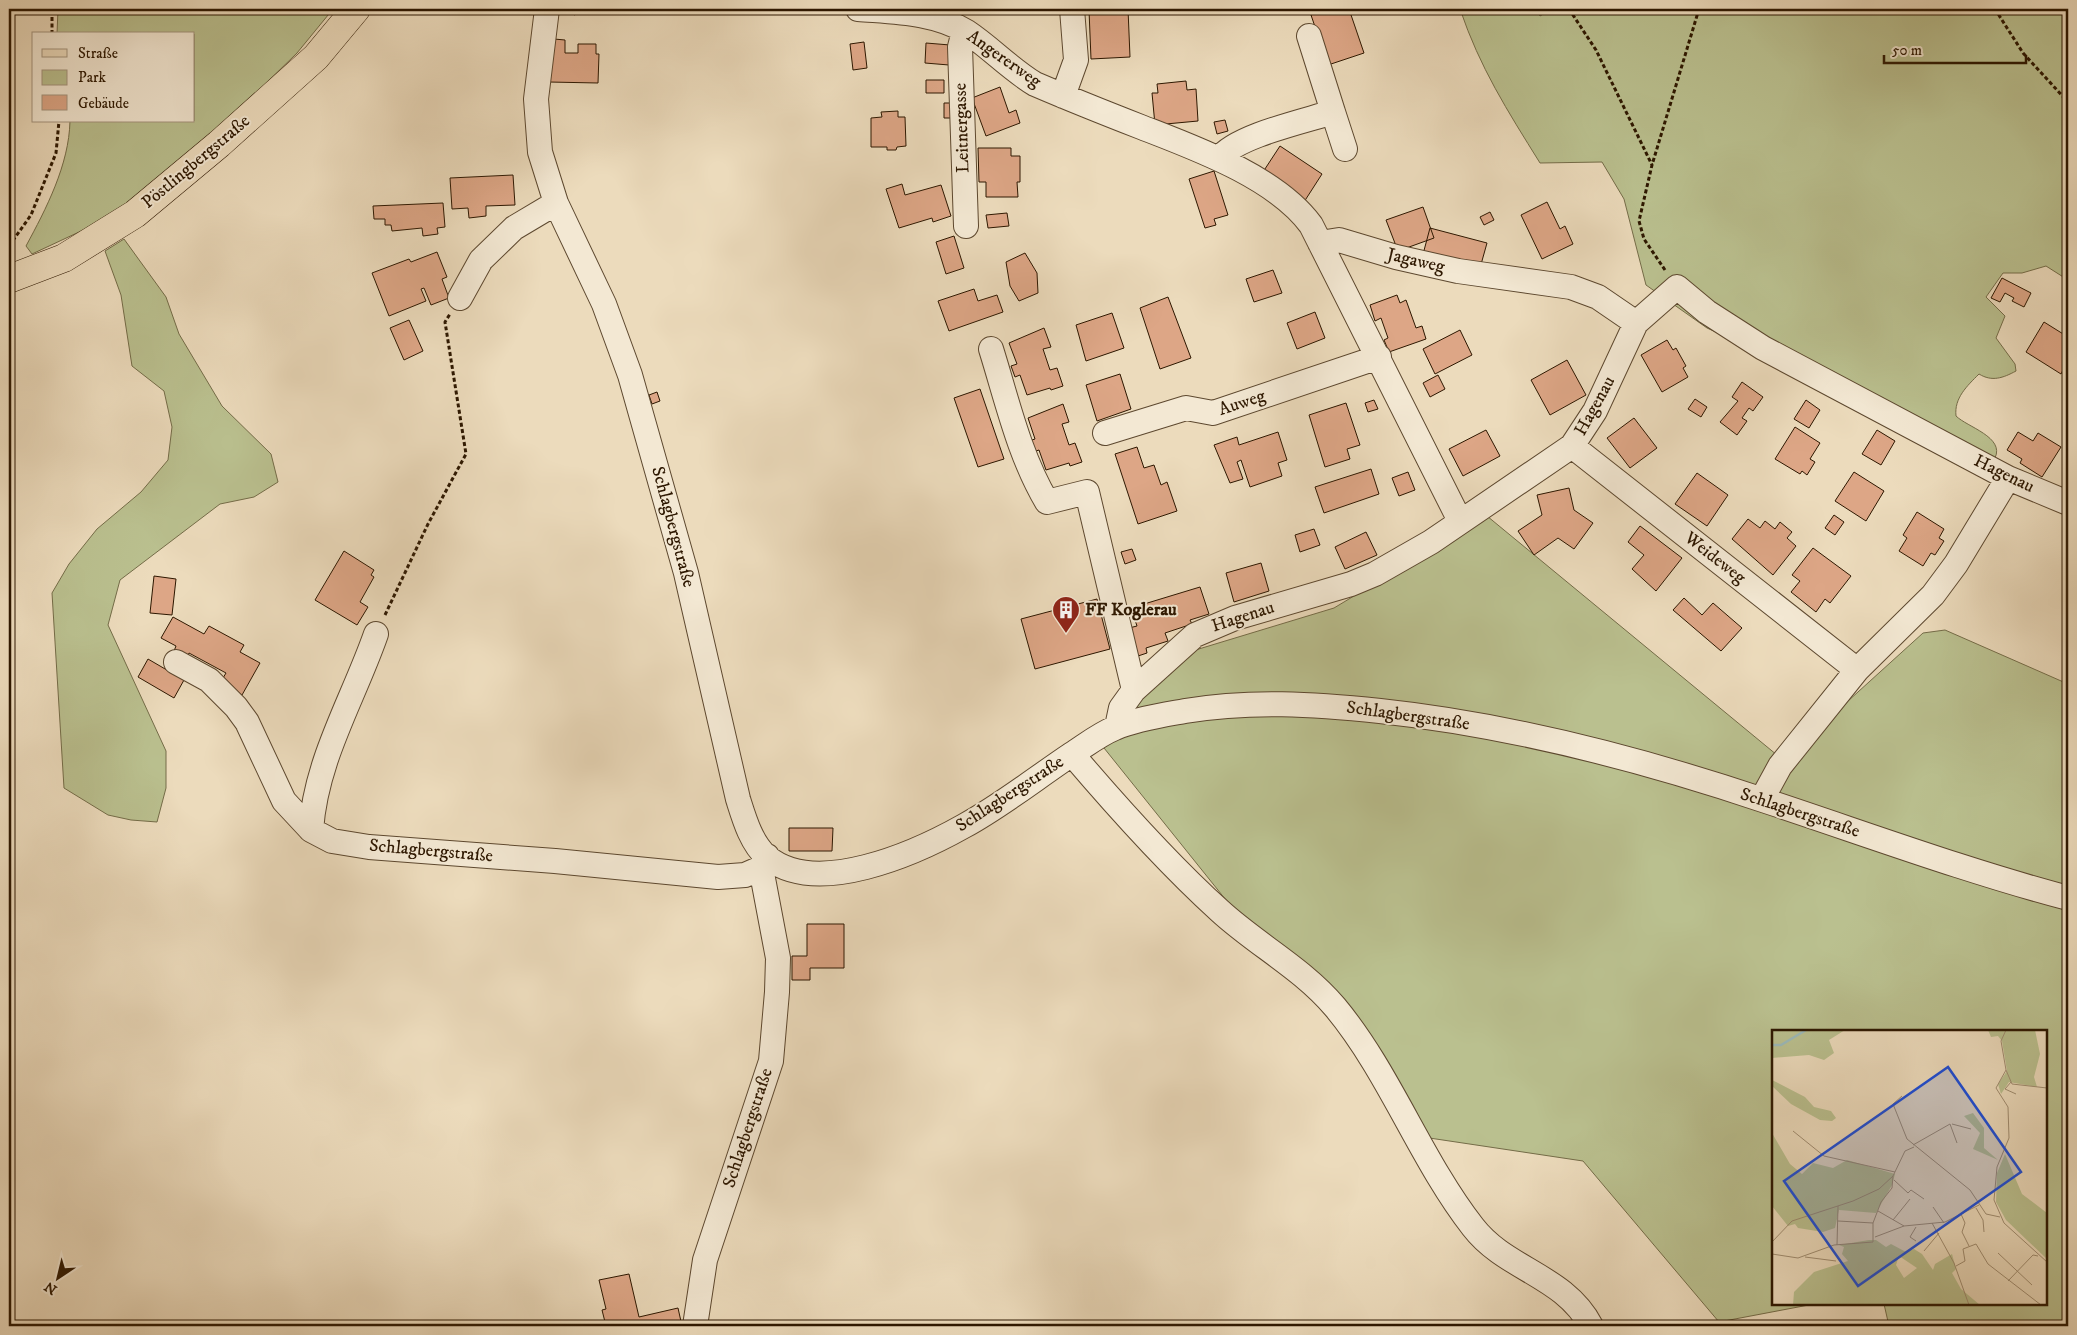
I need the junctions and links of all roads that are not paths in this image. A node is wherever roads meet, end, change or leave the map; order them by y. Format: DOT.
graph roads {
  1 [pos="356,9"];
  2 [pos="547,9"];
  3 [pos="858,9"];
  4 [pos="1072,9"];
  5 [pos="964,31"];
  6 [pos="1309,36"];
  7 [pos="1062,96"];
  8 [pos="1333,112"];
  9 [pos="1345,149"];
  10 [pos="1220,158"];
  11 [pos="556,203"];
  12 [pos="966,226"];
  13 [pos="1320,243"];
  14 [pos="9,279"];
  15 [pos="460,298"];
  16 [pos="1636,323"];
  17 [pos="991,349"];
  18 [pos="1379,357"];
  19 [pos="1104,433"];
  20 [pos="1572,446"];
  21 [pos="2008,478"];
  22 [pos="2068,503"];
  23 [pos="1460,521"];
  24 [pos="376,634"];
  25 [pos="176,662"];
  26 [pos="1857,670"];
  27 [pos="1134,690"];
  28 [pos="1117,727"];
  29 [pos="1072,754"];
  30 [pos="1762,799"];
  31 [pos="311,830"];
  32 [pos="764,862"];
  33 [pos="2068,898"];
  34 [pos="696,1326"];
  35 [pos="1591,1326"];
  1 -- 14 [label="main road, Pöstlingbergstraße"];
  2 -- 11 [label="street, Schlagbergstraße"];
  3 -- 5 [label="street, Angererweg"];
  4 -- 7 [label="street, Angererweg"];
  5 -- 7 [label="street, Angererweg"];
  5 -- 12 [label="street, Leitnergasse"];
  6 -- 8 [label="street"];
  7 -- 10 [label="street"];
  8 -- 9 [label="street"];
  8 -- 10 [label="street"];
  10 -- 13 [label="street"];
  11 -- 15 [label="street"];
  11 -- 32 [label="street, Schlagbergstraße"];
  13 -- 16 [label="street, Jagaweg"];
  13 -- 18 [label="street"];
  16 -- 20 [label="street, Hagenau"];
  16 -- 21 [label="street, Hagenau"];
  17 -- 27 [label="street"];
  18 -- 19 [label="street, Auweg"];
  18 -- 23 [label="street"];
  20 -- 23 [label="street, Hagenau"];
  20 -- 26 [label="street, Weideweg"];
  21 -- 22 [label="street, Hagenau"];
  21 -- 26 [label="street"];
  23 -- 27 [label="street, Hagenau"];
  24 -- 31 [label="street"];
  25 -- 31 [label="street, Schlagbergstraße"];
  26 -- 30 [label="street"];
  27 -- 28 [label="street, Hagenau"];
  28 -- 29 [label="street, Schlagbergstraße"];
  28 -- 30 [label="street, Schlagbergstraße"];
  29 -- 32 [label="street, Schlagbergstraße"];
  29 -- 35 [label="street"];
  30 -- 33 [label="street, Schlagbergstraße"];
  31 -- 32 [label="street, Schlagbergstraße"];
  32 -- 34 [label="street, Schlagbergstraße"];
}
